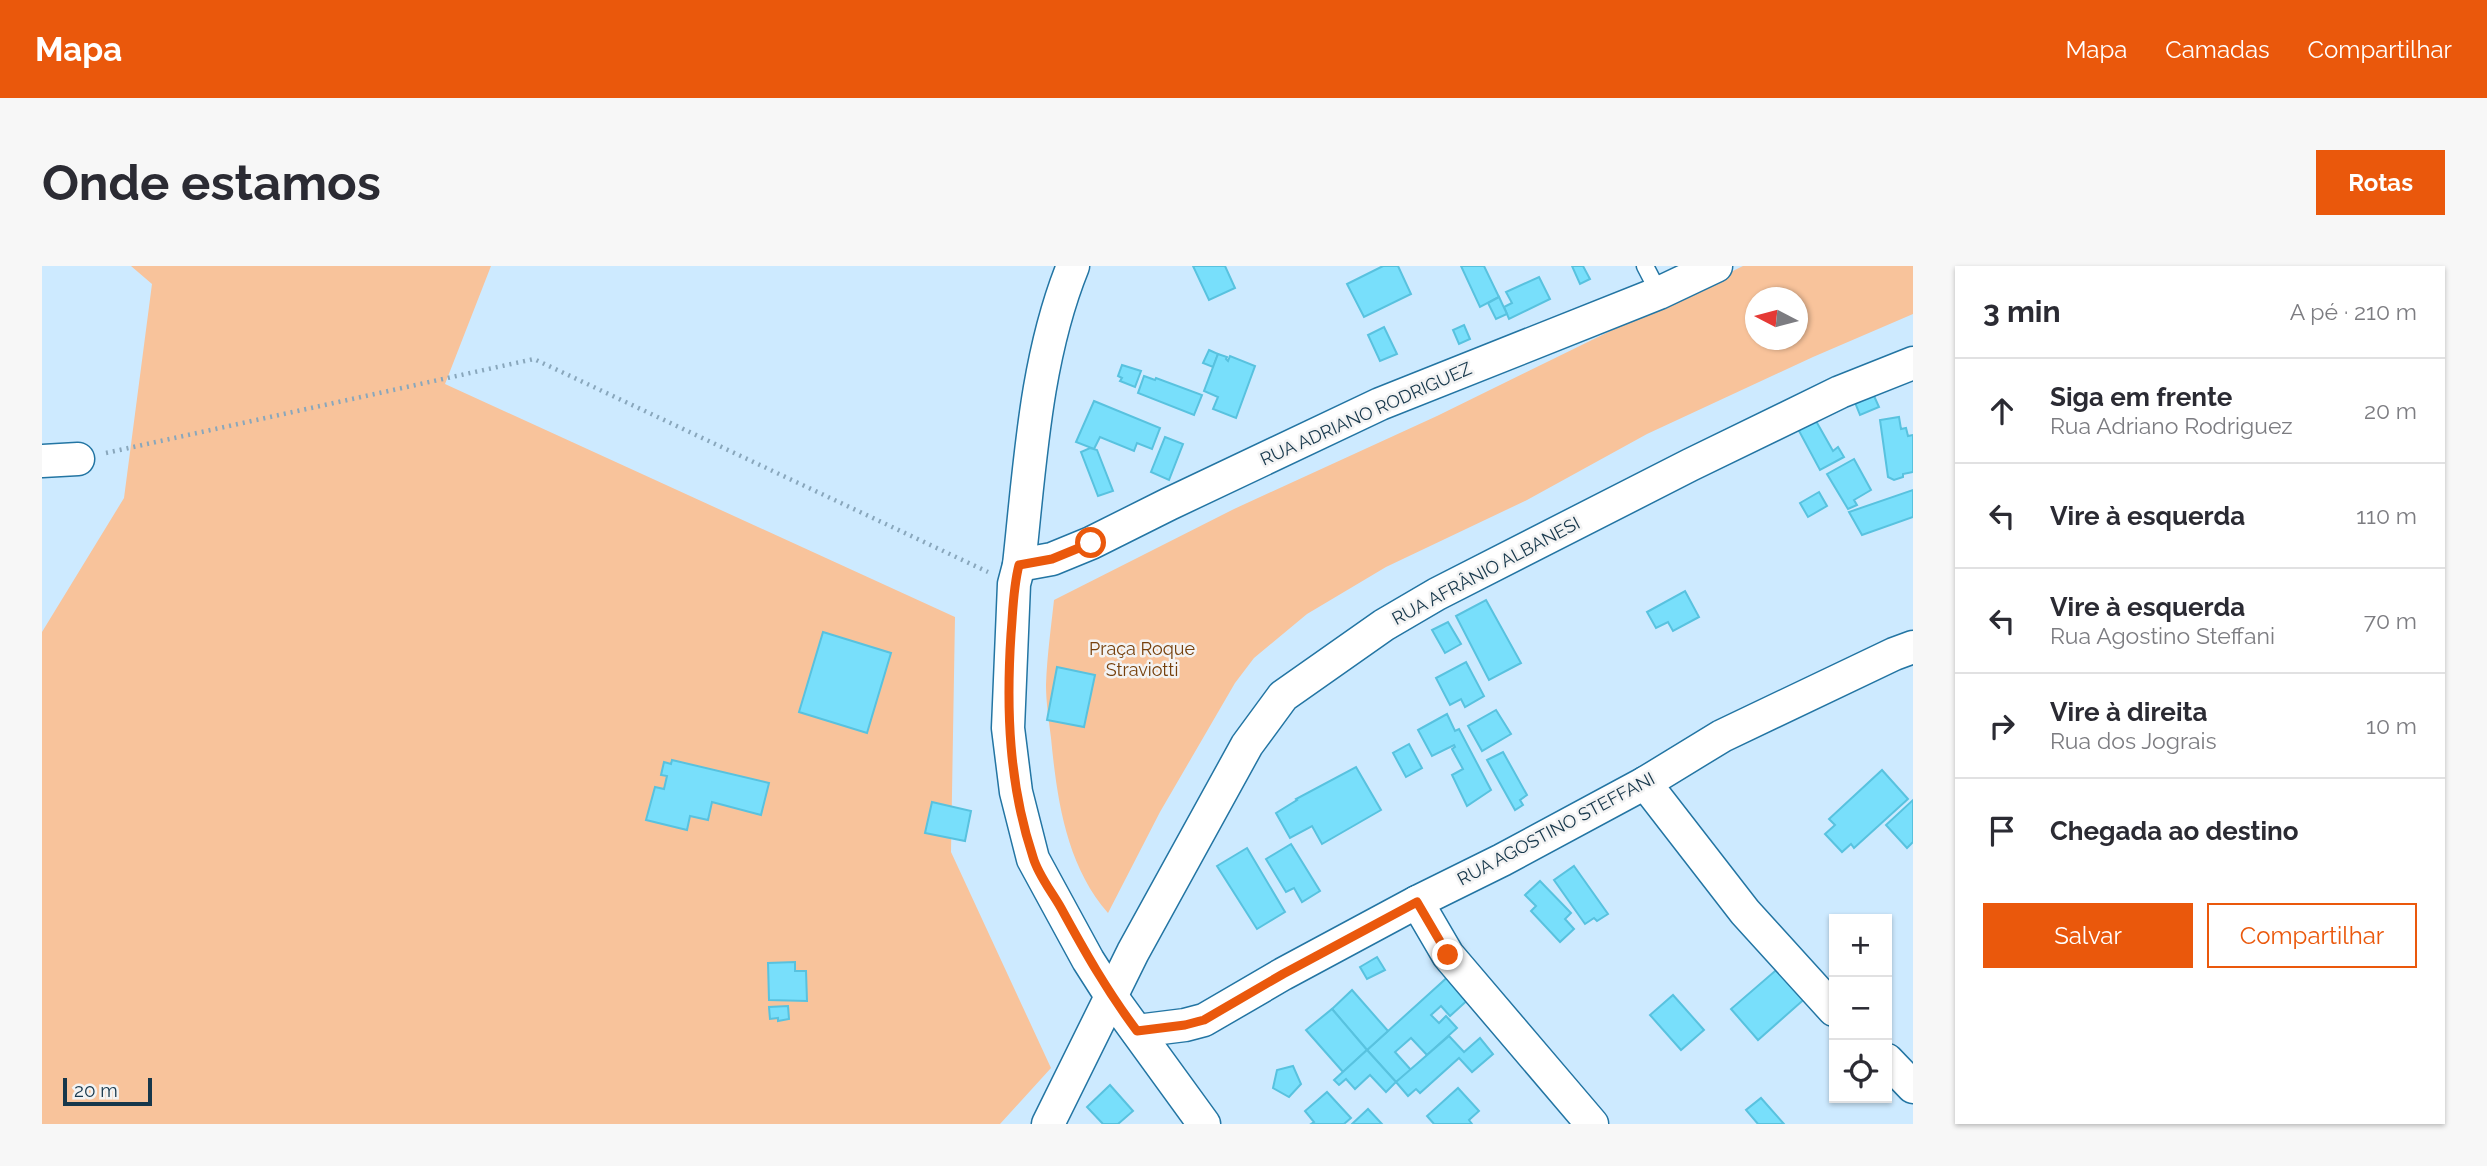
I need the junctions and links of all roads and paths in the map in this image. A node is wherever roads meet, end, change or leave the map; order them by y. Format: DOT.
graph roads {
  1 [pos="1073,266"];
  2 [pos="1716,266"];
  3 [pos="1652,280"];
  4 [pos="1913,363"];
  5 [pos="78,459"];
  6 [pos="42,461"];
  7 [pos="1017,575"];
  8 [pos="1907,659"];
  9 [pos="1646,783"];
  10 [pos="1417,902"];
  11 [pos="1111,996"];
  12 [pos="1829,1004"];
  13 [pos="1204,1020"];
  14 [pos="1137,1031"];
  15 [pos="1892,1065"];
  16 [pos="1172,1081"];
  17 [pos="1913,1087"];
  18 [pos="1048,1124"];
  19 [pos="1204,1124"];
  20 [pos="1592,1124"];
  1 -- 7 [label="street"];
  2 -- 3 [label="street, RUA ADRIANO RODRIGUEZ"];
  3 -- 7 [label="street, RUA ADRIANO RODRIGUEZ"];
  4 -- 11 [label="street, RUA AFRÂNIO ALBANESI"];
  5 -- 6 [label="street"];
  5 -- 7 [label="path"];
  7 -- 11 [label="street"];
  8 -- 9 [label="street, RUA AGOSTINO STEFFANI"];
  9 -- 10 [label="street, RUA AGOSTINO STEFFANI"];
  9 -- 12 [label="street"];
  10 -- 13 [label="street, RUA AGOSTINO STEFFANI"];
  10 -- 20 [label="street"];
  11 -- 14 [label="street"];
  11 -- 18 [label="street, RUA AFRÂNIO ALBANESI"];
  13 -- 14 [label="street, RUA AGOSTINO STEFFANI"];
  13 -- 16 [label="street, RUA AGOSTINO STEFFANI"];
  14 -- 16 [label="street"];
  15 -- 17 [label="street"];
  16 -- 19 [label="street"];
}
